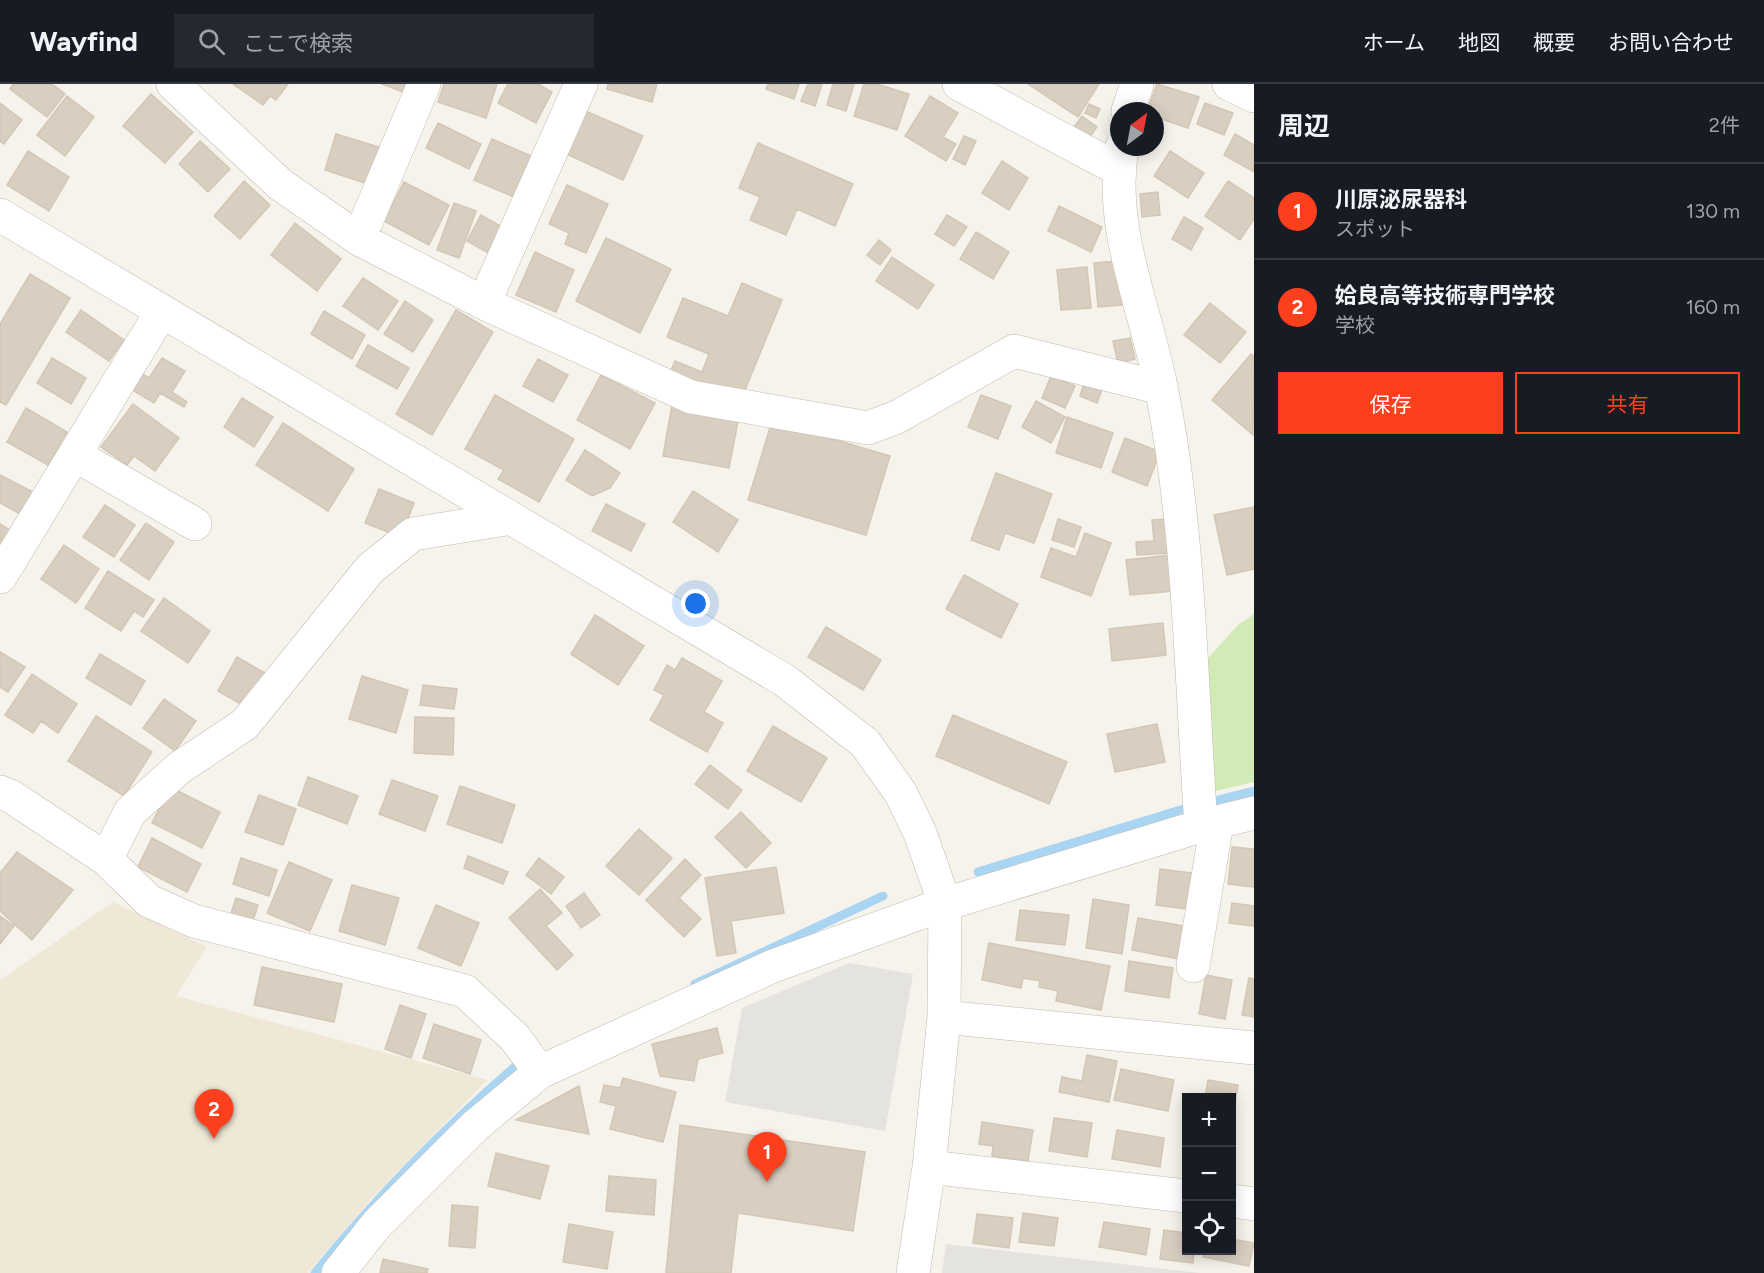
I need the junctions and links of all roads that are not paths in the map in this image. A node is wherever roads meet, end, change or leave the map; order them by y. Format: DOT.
graph roads {
  1 [pos="173,84"];
  2 [pos="423,84"];
  3 [pos="581,84"];
  4 [pos="959,84"];
  5 [pos="1137,84"];
  6 [pos="1229,84"];
  7 [pos="1254,96"];
  8 [pos="1131,102"];
  9 [pos="1120,158"];
  10 [pos="0,215"];
  11 [pos="359,239"];
  12 [pos="484,303"];
  13 [pos="162,311"];
  14 [pos="1161,388"];
  15 [pos="75,455"];
  16 [pos="511,518"];
  17 [pos="195,524"];
  18 [pos="0,577"];
  19 [pos="0,792"];
  20 [pos="1254,813"];
  21 [pos="1209,825"];
  22 [pos="106,860"];
  23 [pos="945,904"];
  24 [pos="1193,966"];
  25 [pos="944,1017"];
  26 [pos="1254,1048"];
  27 [pos="540,1072"];
  28 [pos="929,1167"];
  29 [pos="1182,1196"];
  30 [pos="1236,1202"];
  31 [pos="1254,1204"];
  32 [pos="338,1273"];
  33 [pos="914,1273"];
  1 -- 11 [label="street"];
  2 -- 11 [label="street"];
  3 -- 12 [label="street"];
  4 -- 9 [label="street"];
  5 -- 8 [label="street"];
  6 -- 7 [label="street"];
  9 -- 14 [label="street"];
  10 -- 13 [label="street"];
  11 -- 12 [label="street"];
  12 -- 14 [label="street"];
  13 -- 15 [label="street"];
  13 -- 16 [label="street"];
  14 -- 21 [label="street"];
  15 -- 17 [label="street"];
  15 -- 18 [label="street"];
  16 -- 22 [label="street"];
  16 -- 23 [label="street"];
  19 -- 22 [label="street"];
  20 -- 21 [label="street"];
  21 -- 23 [label="street"];
  21 -- 24 [label="street"];
  22 -- 27 [label="street"];
  23 -- 25 [label="street"];
  23 -- 27 [label="street"];
  25 -- 26 [label="street"];
  25 -- 28 [label="street"];
  27 -- 32 [label="street"];
  28 -- 29 [label="street"];
  28 -- 33 [label="street"];
  30 -- 31 [label="street"];
}
